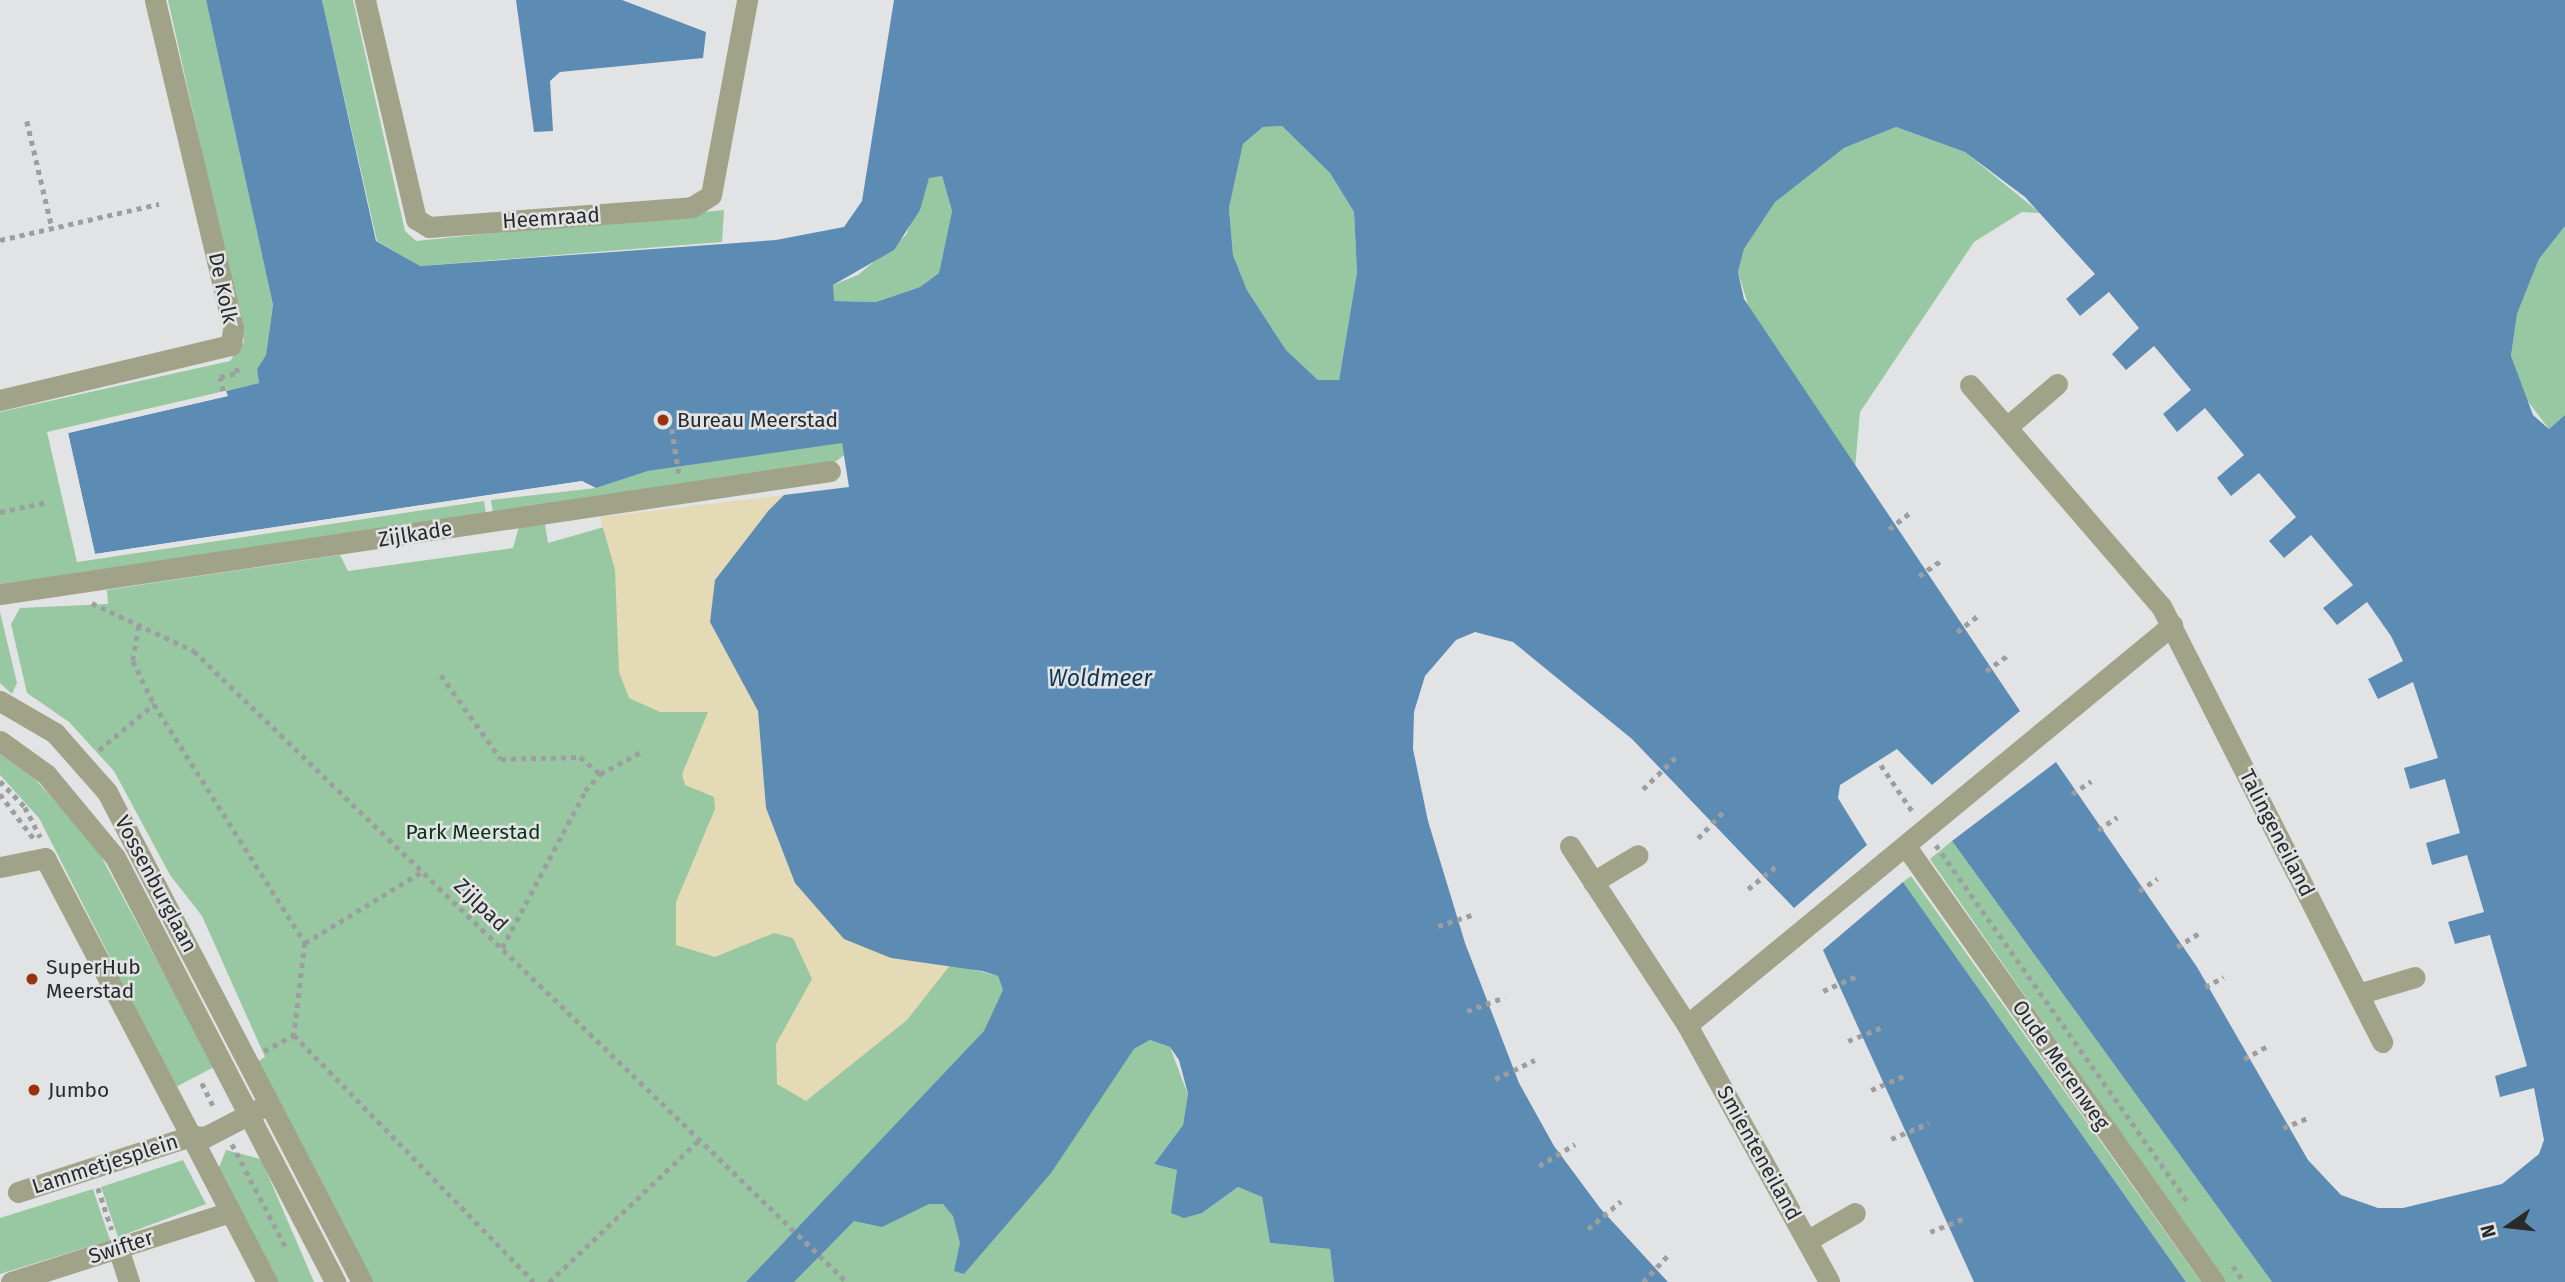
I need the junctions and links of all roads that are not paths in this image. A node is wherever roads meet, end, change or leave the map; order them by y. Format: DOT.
graph roads {
  1 [pos="155,0"];
  2 [pos="365,0"];
  3 [pos="747,0"];
  4 [pos="2057,384"];
  5 [pos="1970,385"];
  6 [pos="0,400"];
  7 [pos="2007,427"];
  8 [pos="830,471"];
  9 [pos="0,594"];
  10 [pos="2172,625"];
  11 [pos="0,701"];
  12 [pos="0,741"];
  13 [pos="1570,846"];
  14 [pos="1907,848"];
  15 [pos="1637,855"];
  16 [pos="0,867"];
  17 [pos="1593,882"];
  18 [pos="2415,977"];
  19 [pos="2358,994"];
  20 [pos="1687,1026"];
  21 [pos="2382,1042"];
  22 [pos="270,1103"];
  23 [pos="248,1115"];
  24 [pos="191,1136"];
  25 [pos="18,1192"];
  26 [pos="230,1212"];
  27 [pos="1856,1213"];
  28 [pos="1808,1240"];
  29 [pos="118,1248"];
  30 [pos="1829,1281"];
  31 [pos="11,1282"];
  32 [pos="129,1282"];
  33 [pos="267,1282"];
  34 [pos="335,1282"];
  35 [pos="362,1282"];
  36 [pos="2214,1282"];
  1 -- 6 [label="street, De Kolk"];
  2 -- 3 [label="street, Heemraad"];
  4 -- 7 [label="street"];
  5 -- 7 [label="street, Talingeneiland"];
  7 -- 10 [label="street, Talingeneiland"];
  8 -- 9 [label="street, Zijlkade"];
  10 -- 14 [label="street"];
  10 -- 19 [label="street, Talingeneiland"];
  11 -- 22 [label="street, Vossenburglaan"];
  12 -- 23 [label="street, Vossenburglaan"];
  13 -- 17 [label="street, Smienteneiland"];
  14 -- 20 [label="street"];
  14 -- 36 [label="street, Oude Merenweg"];
  15 -- 17 [label="street"];
  16 -- 24 [label="street"];
  17 -- 20 [label="street, Smienteneiland"];
  18 -- 19 [label="street"];
  19 -- 21 [label="street, Talingeneiland"];
  20 -- 28 [label="street, Smienteneiland"];
  22 -- 23 [label="street"];
  22 -- 35 [label="street, Vossenburglaan"];
  23 -- 24 [label="street"];
  23 -- 34 [label="street, Vossenburglaan"];
  24 -- 25 [label="street, Lammetjesplein"];
  24 -- 26 [label="street"];
  26 -- 29 [label="street, Swifter"];
  26 -- 33 [label="street"];
  27 -- 28 [label="street"];
  28 -- 30 [label="street, Smienteneiland"];
  29 -- 31 [label="street, Swifter"];
  29 -- 32 [label="street"];
}
